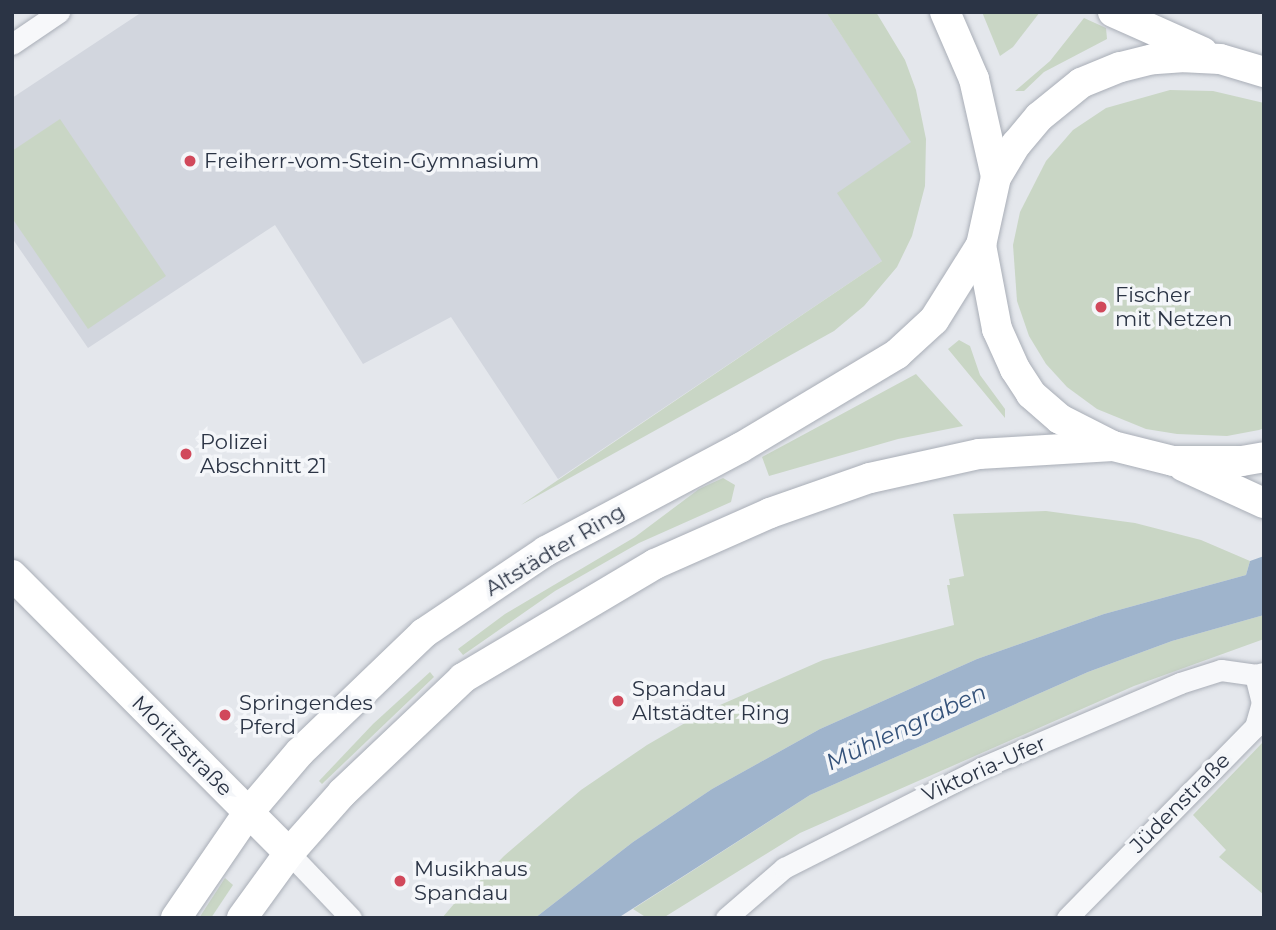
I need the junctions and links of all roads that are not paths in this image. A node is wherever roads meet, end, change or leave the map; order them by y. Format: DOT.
graph roads {
  1 [pos="59,12"];
  2 [pos="945,12"];
  3 [pos="1114,12"];
  4 [pos="12,44"];
  5 [pos="1220,59"];
  6 [pos="1264,72"];
  7 [pos="996,177"];
  8 [pos="981,244"];
  9 [pos="1113,446"];
  10 [pos="1264,457"];
  11 [pos="1173,461"];
  12 [pos="1264,503"];
  13 [pos="12,575"];
  14 [pos="1259,674"];
  15 [pos="248,814"];
  16 [pos="289,853"];
  17 [pos="176,918"];
  18 [pos="242,918"];
  19 [pos="351,918"];
  20 [pos="726,918"];
  21 [pos="1067,918"];
  1 -- 4 [label="street"];
  2 -- 7 [label="main road"];
  3 -- 5 [label="main road"];
  5 -- 6 [label="main road"];
  5 -- 7 [label="main road"];
  7 -- 8 [label="main road"];
  8 -- 9 [label="main road"];
  8 -- 15 [label="main road, Altstädter Ring"];
  9 -- 11 [label="main road"];
  9 -- 16 [label="main road"];
  10 -- 11 [label="main road"];
  11 -- 12 [label="main road"];
  13 -- 15 [label="main road, Moritzstraße"];
  14 -- 20 [label="street, Viktoria-Ufer"];
  14 -- 21 [label="street, Jüdenstraße"];
  15 -- 16 [label="main road, Moritzstraße"];
  15 -- 17 [label="main road, Altstädter Ring"];
  16 -- 18 [label="main road"];
  16 -- 19 [label="street, Moritzstraße"];
}
